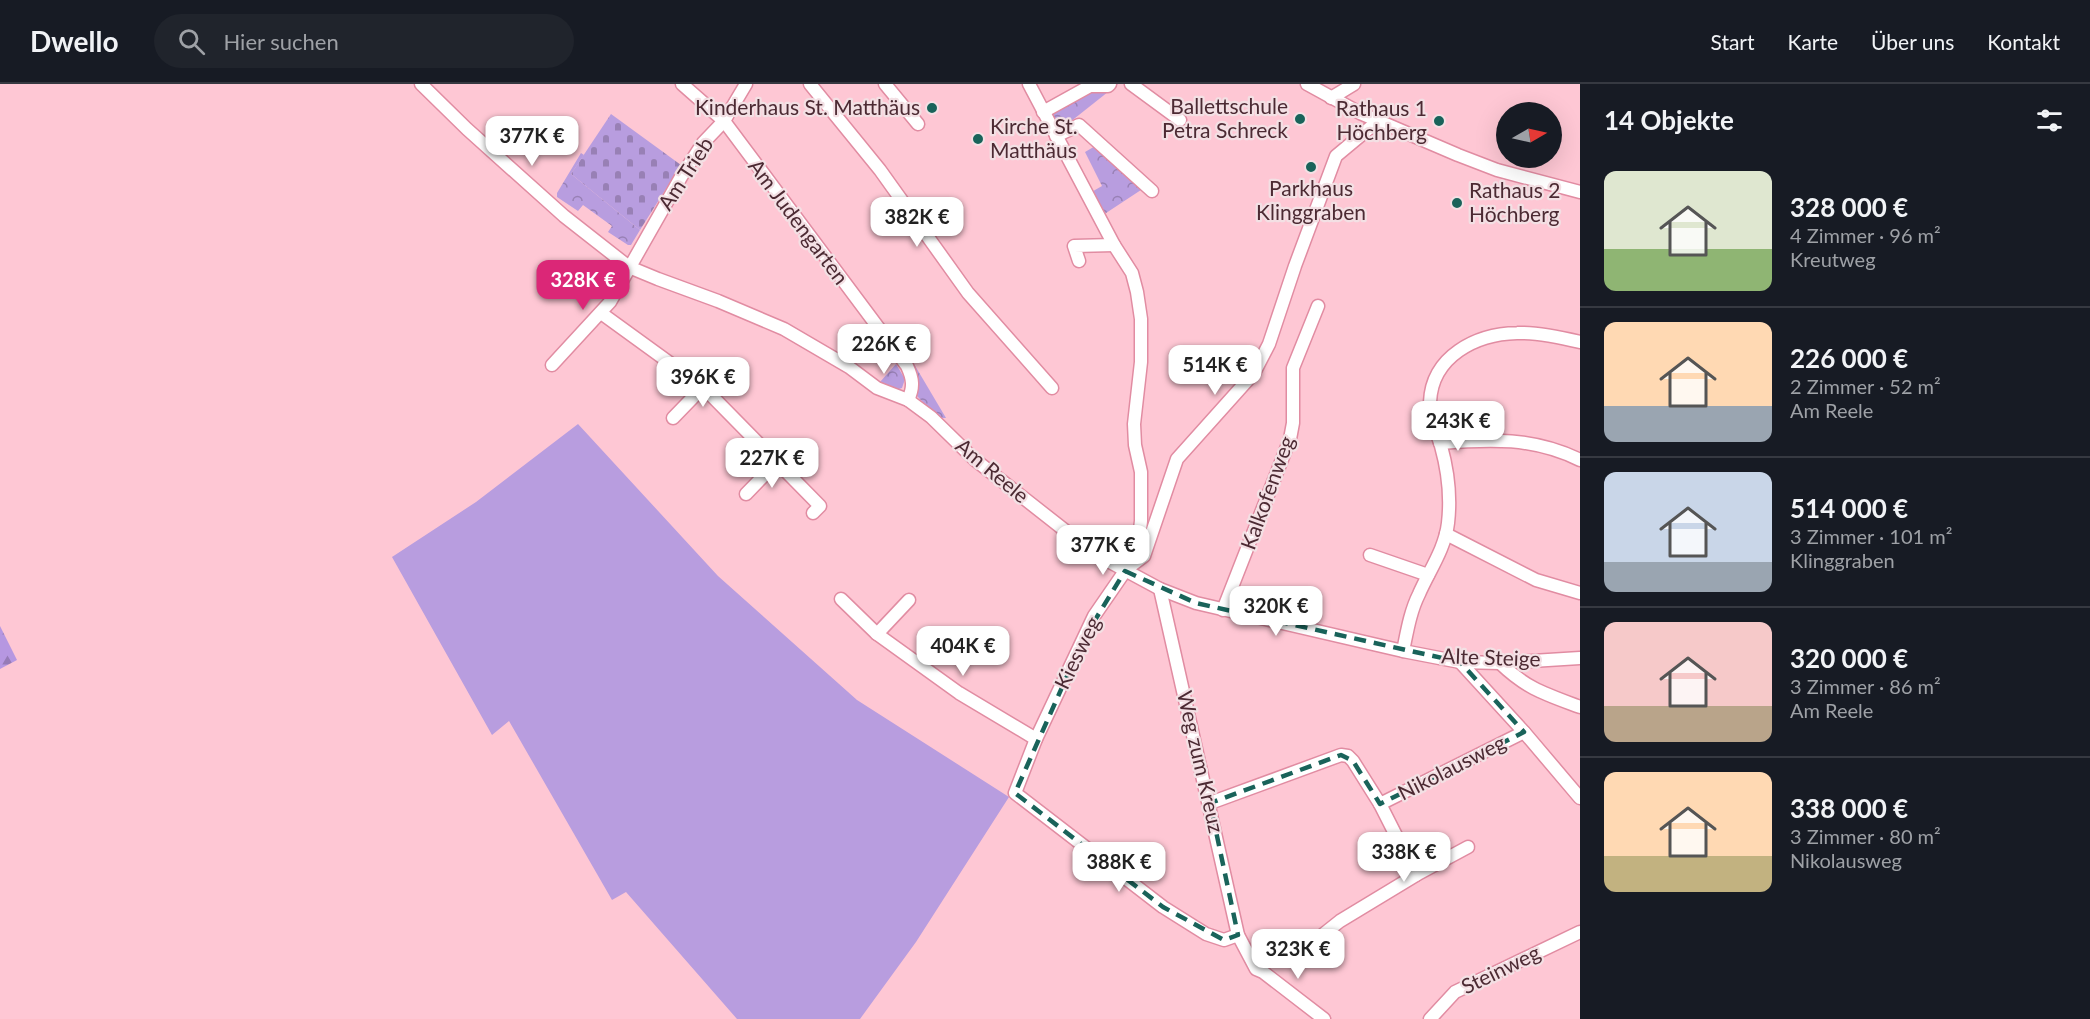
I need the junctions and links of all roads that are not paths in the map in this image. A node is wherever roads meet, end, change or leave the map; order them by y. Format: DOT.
graph roads {
  1 [pos="421,84"];
  2 [pos="682,84"];
  3 [pos="746,84"];
  4 [pos="810,84"];
  5 [pos="885,84"];
  6 [pos="1029,84"];
  7 [pos="1110,84"];
  8 [pos="1131,84"];
  9 [pos="1307,84"];
  10 [pos="1354,84"];
  11 [pos="1331,98"];
  12 [pos="1043,112"];
  13 [pos="1180,120"];
  14 [pos="724,121"];
  15 [pos="1378,121"];
  16 [pos="918,124"];
  17 [pos="1056,136"];
  18 [pos="1152,191"];
  19 [pos="1580,192"];
  20 [pos="1114,245"];
  21 [pos="1079,261"];
  22 [pos="629,267"];
  23 [pos="1318,306"];
  24 [pos="601,313"];
  25 [pos="1580,342"];
  26 [pos="552,365"];
  27 [pos="703,387"];
  28 [pos="1052,388"];
  29 [pos="908,400"];
  30 [pos="673,418"];
  31 [pos="1440,443"];
  32 [pos="1580,460"];
  33 [pos="777,462"];
  34 [pos="746,494"];
  35 [pos="813,513"];
  36 [pos="1446,534"];
  37 [pos="1370,555"];
  38 [pos="1125,571"];
  39 [pos="1428,575"];
  40 [pos="1160,589"];
  41 [pos="1580,593"];
  42 [pos="841,599"];
  43 [pos="909,600"];
  44 [pos="1223,610"];
  45 [pos="877,634"];
  46 [pos="1403,651"];
  47 [pos="1580,658"];
  48 [pos="1460,662"];
  49 [pos="1500,663"];
  50 [pos="1580,707"];
  51 [pos="1524,732"];
  52 [pos="1036,739"];
  53 [pos="1580,798"];
  54 [pos="1210,803"];
  55 [pos="1380,804"];
  56 [pos="1468,847"];
  57 [pos="1416,875"];
  58 [pos="1580,932"];
  59 [pos="1238,936"];
  60 [pos="1306,948"];
  61 [pos="1324,1019"];
  62 [pos="1430,1019"];
  1 -- 22 [label="street, Am Reele"];
  2 -- 14 [label="street, Am Judengarten"];
  3 -- 14 [label="street, Am Trieb"];
  4 -- 28 [label="street"];
  5 -- 16 [label="street"];
  6 -- 12 [label="street"];
  7 -- 12 [label="street"];
  8 -- 13 [label="street"];
  9 -- 11 [label="street"];
  10 -- 11 [label="street"];
  11 -- 15 [label="street"];
  12 -- 17 [label="street"];
  14 -- 22 [label="street, Am Trieb"];
  14 -- 29 [label="street, Am Judengarten"];
  15 -- 19 [label="street"];
  15 -- 38 [label="street"];
  17 -- 18 [label="street"];
  17 -- 20 [label="street"];
  20 -- 21 [label="street"];
  20 -- 38 [label="street"];
  22 -- 24 [label="street, Am Trieb"];
  22 -- 29 [label="street, Am Reele"];
  23 -- 44 [label="street, Kalkofenweg"];
  24 -- 26 [label="street, Am Trieb"];
  24 -- 27 [label="street"];
  25 -- 31 [label="street"];
  27 -- 30 [label="street"];
  27 -- 33 [label="street"];
  29 -- 38 [label="street, Am Reele"];
  31 -- 32 [label="street"];
  31 -- 36 [label="street"];
  33 -- 34 [label="street"];
  33 -- 35 [label="street"];
  36 -- 39 [label="street"];
  36 -- 41 [label="street"];
  37 -- 39 [label="street"];
  38 -- 40 [label="street, Am Reele"];
  38 -- 52 [label="street, Kiesweg"];
  39 -- 46 [label="street"];
  40 -- 44 [label="street, Am Reele"];
  40 -- 54 [label="street, Weg zum Kreuz"];
  42 -- 45 [label="street"];
  43 -- 45 [label="street"];
  44 -- 46 [label="street, Am Reele"];
  45 -- 52 [label="street"];
  46 -- 48 [label="street, Alte Steige"];
  47 -- 49 [label="street, Alte Steige"];
  48 -- 49 [label="street, Alte Steige"];
  48 -- 51 [label="street"];
  49 -- 50 [label="street"];
  51 -- 53 [label="street"];
  51 -- 55 [label="street, Nikolausweg"];
  52 -- 59 [label="street, Kiesweg"];
  54 -- 55 [label="street, Nikolausweg"];
  54 -- 59 [label="street, Weg zum Kreuz"];
  55 -- 57 [label="street, Nikolausweg"];
  56 -- 57 [label="street"];
  57 -- 60 [label="street"];
  58 -- 62 [label="street, Steinweg"];
  59 -- 61 [label="street, Weg zum Kreuz"];
}
